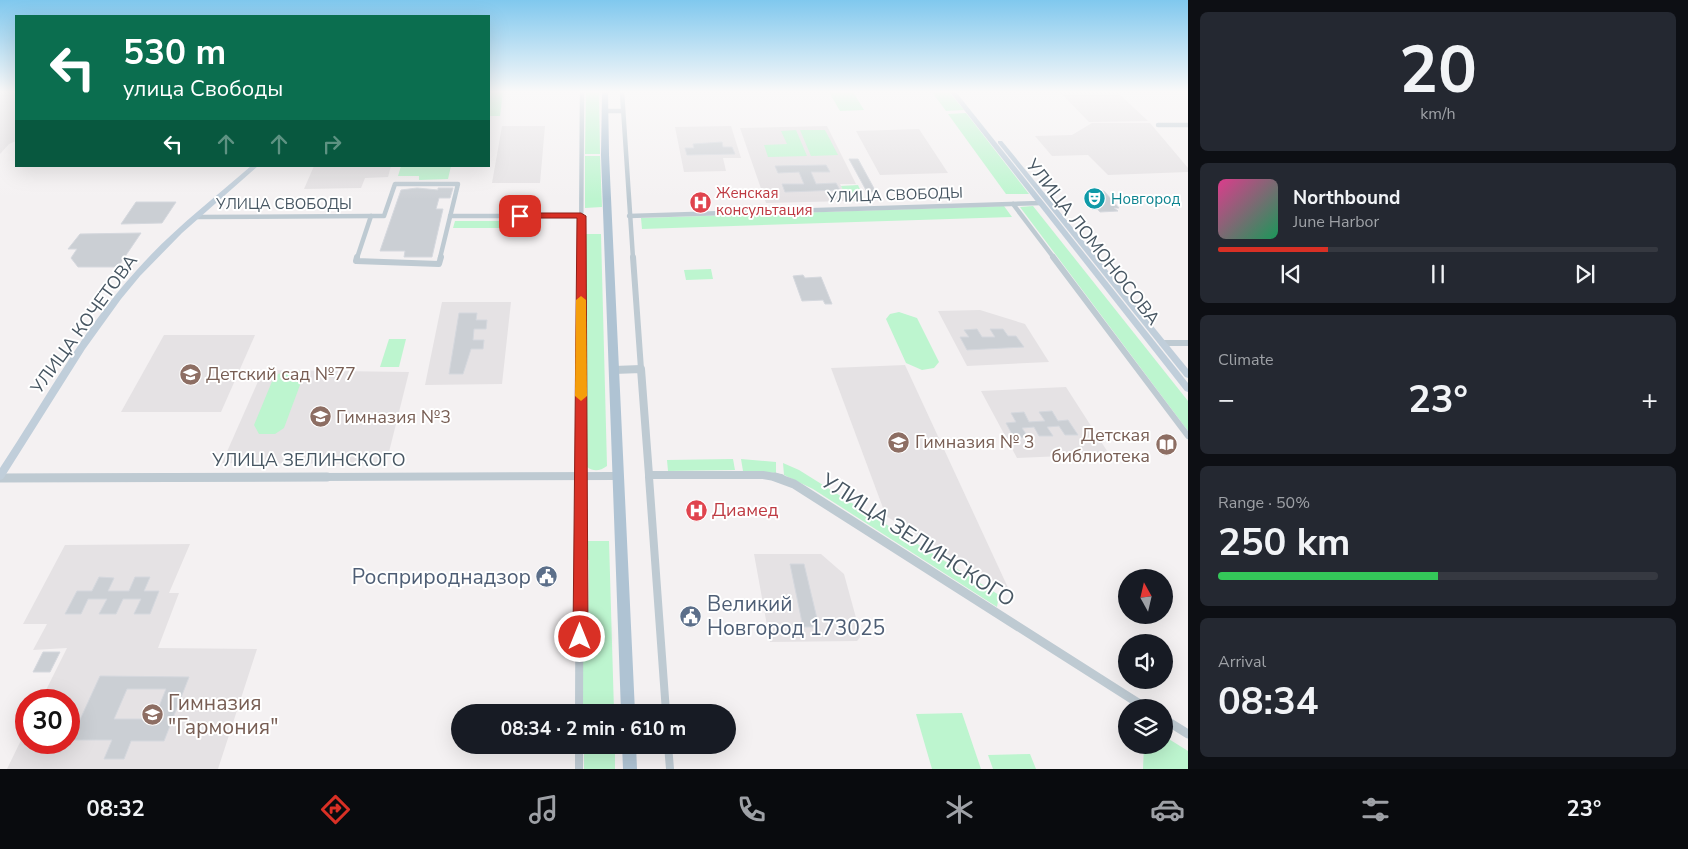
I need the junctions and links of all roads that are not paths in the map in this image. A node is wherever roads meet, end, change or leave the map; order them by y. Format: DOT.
graph roads {
  1 [pos="582,128"];
  2 [pos="605,128"];
  3 [pos="624,128"];
  4 [pos="983,128"];
  5 [pos="987,128"];
  6 [pos="1014,164"];
  7 [pos="254,167"];
  8 [pos="1041,203"];
  9 [pos="1013,204"];
  10 [pos="196,216"];
  11 [pos="371,216"];
  12 [pos="450,216"];
  13 [pos="581,216"];
  14 [pos="629,216"];
  15 [pos="1086,260"];
  16 [pos="1095,260"];
  17 [pos="1188,343"];
  18 [pos="1162,344"];
  19 [pos="641,369"];
  20 [pos="614,370"];
  21 [pos="1188,376"];
  22 [pos="1188,389"];
  23 [pos="1188,436"];
  24 [pos="649,475"];
  25 [pos="582,476"];
  26 [pos="618,476"];
  27 [pos="0,477"];
  28 [pos="1132,699"];
  29 [pos="580,704"];
  30 [pos="628,704"];
  31 [pos="665,704"];
  32 [pos="1173,725"];
  33 [pos="1188,734"];
  34 [pos="579,754"];
  35 [pos="629,754"];
  36 [pos="669,754"];
  37 [pos="579,769"];
  38 [pos="630,769"];
  39 [pos="670,769"];
  1 -- 13 [label="street"];
  2 -- 20 [label="main road"];
  3 -- 14 [label="street"];
  4 -- 6 [label="main road, УЛИЦА ЛОМОНОСОВА"];
  5 -- 6 [label="main road, УЛИЦА ЛОМОНОСОВА"];
  6 -- 8 [label="main road, УЛИЦА ЛОМОНОСОВА"];
  6 -- 16 [label="main road, УЛИЦА ЛОМОНОСОВА"];
  7 -- 10 [label="main road, УЛИЦА КОЧЕТОВА"];
  8 -- 9 [label="street, УЛИЦА СВОБОДЫ"];
  8 -- 15 [label="main road, УЛИЦА ЛОМОНОСОВА"];
  9 -- 14 [label="street, УЛИЦА СВОБОДЫ"];
  9 -- 23 [label="street"];
  10 -- 11 [label="street, УЛИЦА СВОБОДЫ"];
  10 -- 27 [label="main road, УЛИЦА КОЧЕТОВА"];
  11 -- 12 [label="street, УЛИЦА СВОБОДЫ"];
  11 -- 12 [label="street, УЛИЦА СВОБОДЫ"];
  12 -- 13 [label="street"];
  13 -- 25 [label="street"];
  14 -- 19 [label="street"];
  15 -- 16 [label="main road"];
  15 -- 22 [label="main road, УЛИЦА ЛОМОНОСОВА"];
  16 -- 18 [label="main road, УЛИЦА ЛОМОНОСОВА"];
  17 -- 18 [label="street"];
  18 -- 21 [label="main road, УЛИЦА ЛОМОНОСОВА"];
  19 -- 20 [label="street"];
  19 -- 24 [label="street"];
  20 -- 26 [label="main road"];
  24 -- 28 [label="street, УЛИЦА ЗЕЛИНСКОГО"];
  24 -- 31 [label="street"];
  25 -- 26 [label="street, УЛИЦА ЗЕЛИНСКОГО"];
  25 -- 27 [label="street, УЛИЦА ЗЕЛИНСКОГО"];
  25 -- 29 [label="street"];
  26 -- 30 [label="main road"];
  32 -- 33 [label="street"];
  34 -- 37 [label="street"];
  35 -- 38 [label="main road"];
  36 -- 39 [label="street"];
}
